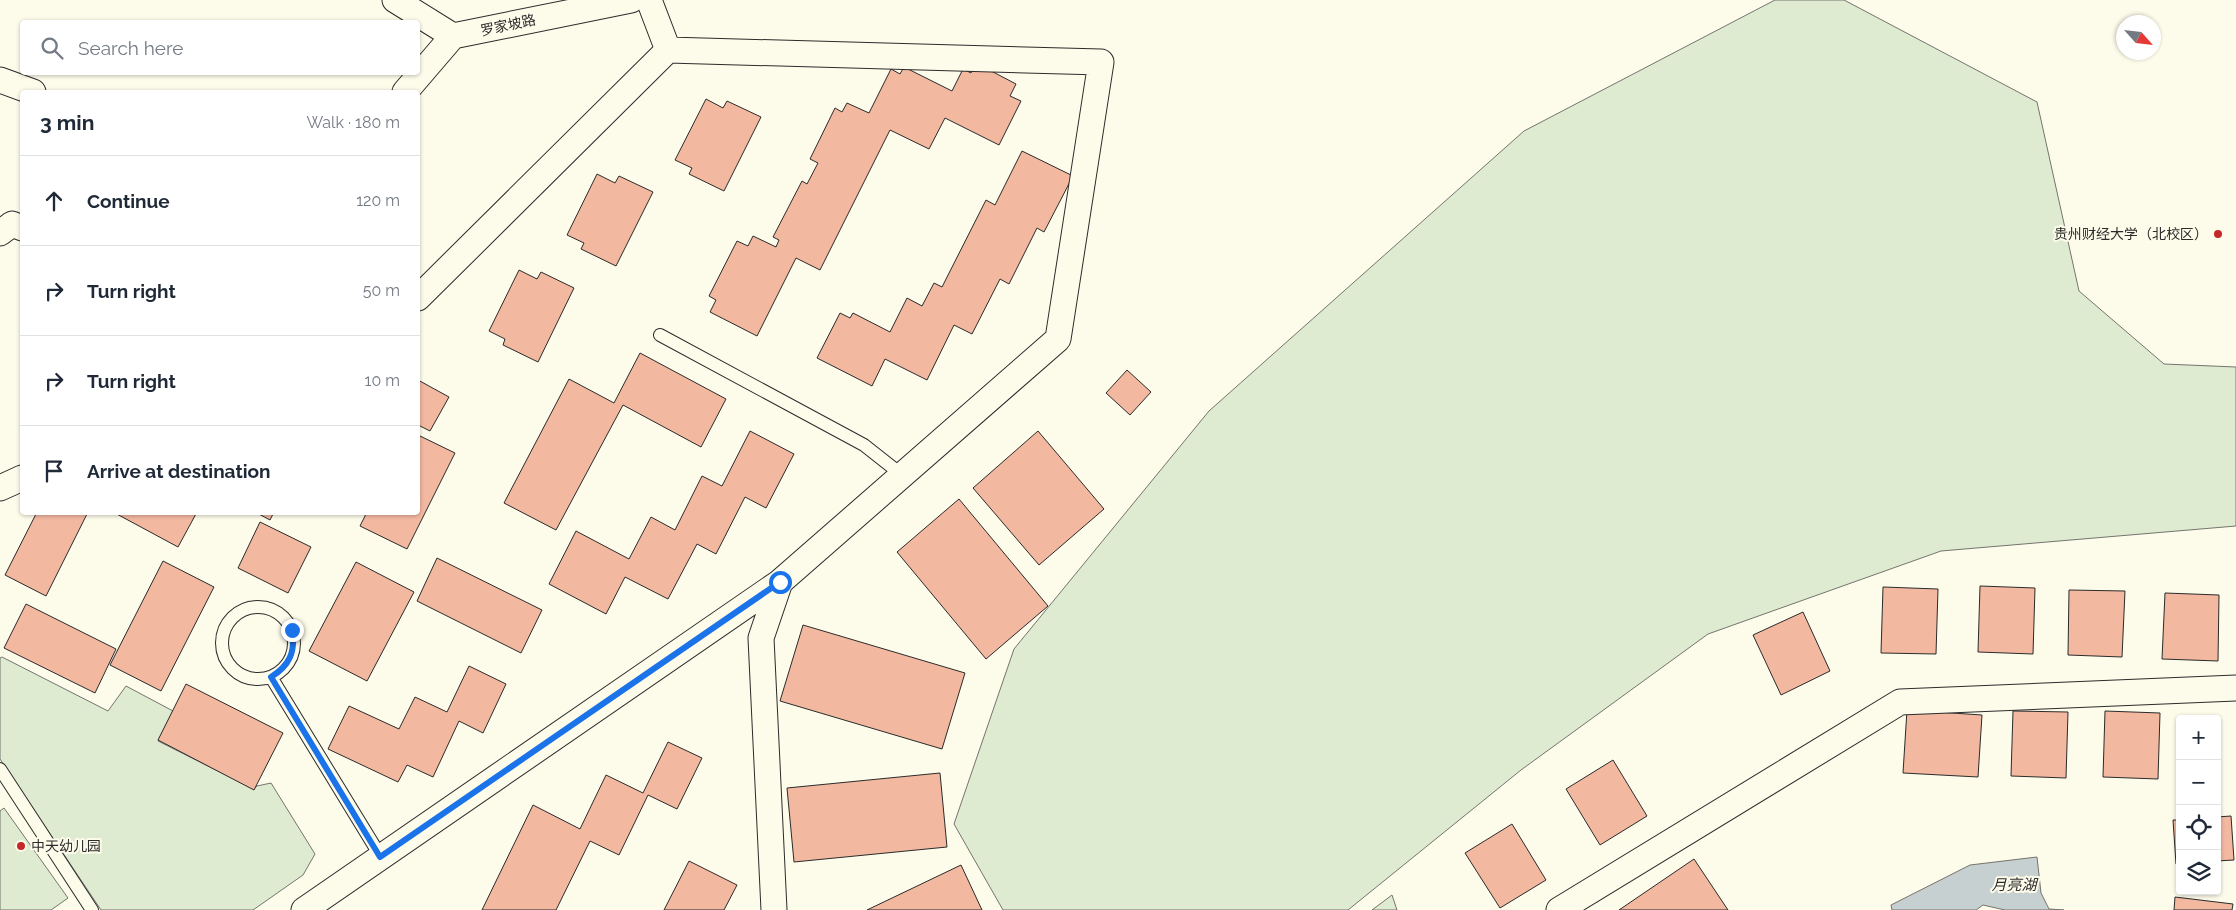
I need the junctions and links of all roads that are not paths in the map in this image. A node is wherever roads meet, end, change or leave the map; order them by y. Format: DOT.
graph roads {
  1 [pos="395,0"];
  2 [pos="631,0"];
  3 [pos="649,0"];
  4 [pos="453,36"];
  5 [pos="668,50"];
  6 [pos="420,74"];
  7 [pos="420,75"];
  8 [pos="0,80"];
  9 [pos="28,90"];
  10 [pos="407,90"];
  11 [pos="20,227"];
  12 [pos="0,233"];
  13 [pos="420,296"];
  14 [pos="660,336"];
  15 [pos="902,475"];
  16 [pos="20,479"];
  17 [pos="0,488"];
  18 [pos="780,582"];
  19 [pos="271,677"];
  20 [pos="2235,691"];
  21 [pos="0,768"];
  22 [pos="380,857"];
  23 [pos="92,910"];
  24 [pos="304,910"];
  25 [pos="774,910"];
  26 [pos="1559,910"];
  1 -- 4 [label="street"];
  2 -- 4 [label="street, 罗家坡路"];
  3 -- 5 [label="street"];
  4 -- 6 [label="street"];
  5 -- 13 [label="street"];
  5 -- 15 [label="street"];
  7 -- 10 [label="street"];
  8 -- 9 [label="street"];
  11 -- 12 [label="street"];
  14 -- 15 [label="lane"];
  15 -- 18 [label="street"];
  16 -- 17 [label="street"];
  18 -- 22 [label="street"];
  18 -- 25 [label="street"];
  19 -- 19 [label="lane"];
  19 -- 22 [label="lane"];
  20 -- 26 [label="street"];
  21 -- 23 [label="lane"];
  22 -- 24 [label="street"];
}
